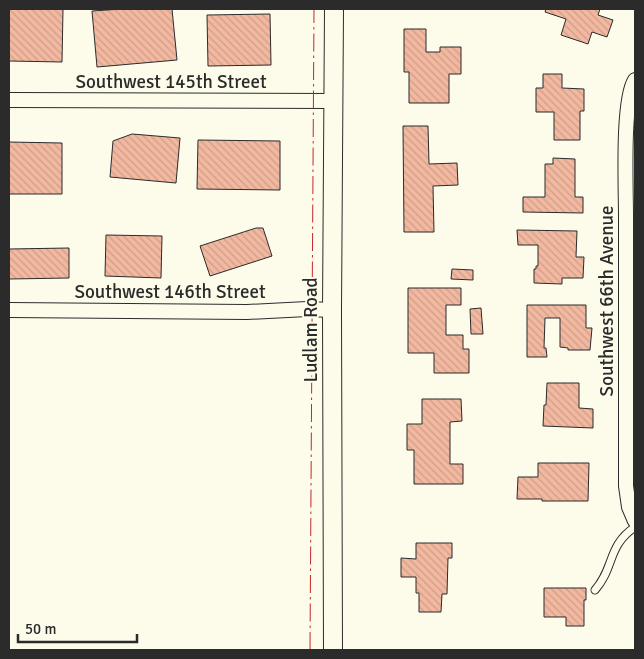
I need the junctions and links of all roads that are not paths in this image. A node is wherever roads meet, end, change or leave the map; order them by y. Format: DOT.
graph roads {
  1 [pos="334,9"];
  2 [pos="635,80"];
  3 [pos="9,100"];
  4 [pos="332,101"];
  5 [pos="9,310"];
  6 [pos="332,310"];
  7 [pos="635,522"];
  8 [pos="635,527"];
  9 [pos="595,590"];
  10 [pos="333,650"];
  1 -- 4 [label="street, Ludlam Road"];
  2 -- 7 [label="street, Southwest 66th Avenue"];
  3 -- 4 [label="street, Southwest 145th Street"];
  4 -- 6 [label="street, Ludlam Road"];
  5 -- 6 [label="street, Southwest 146th Street"];
  6 -- 10 [label="street, Ludlam Road"];
  8 -- 9 [label="lane"];
}
